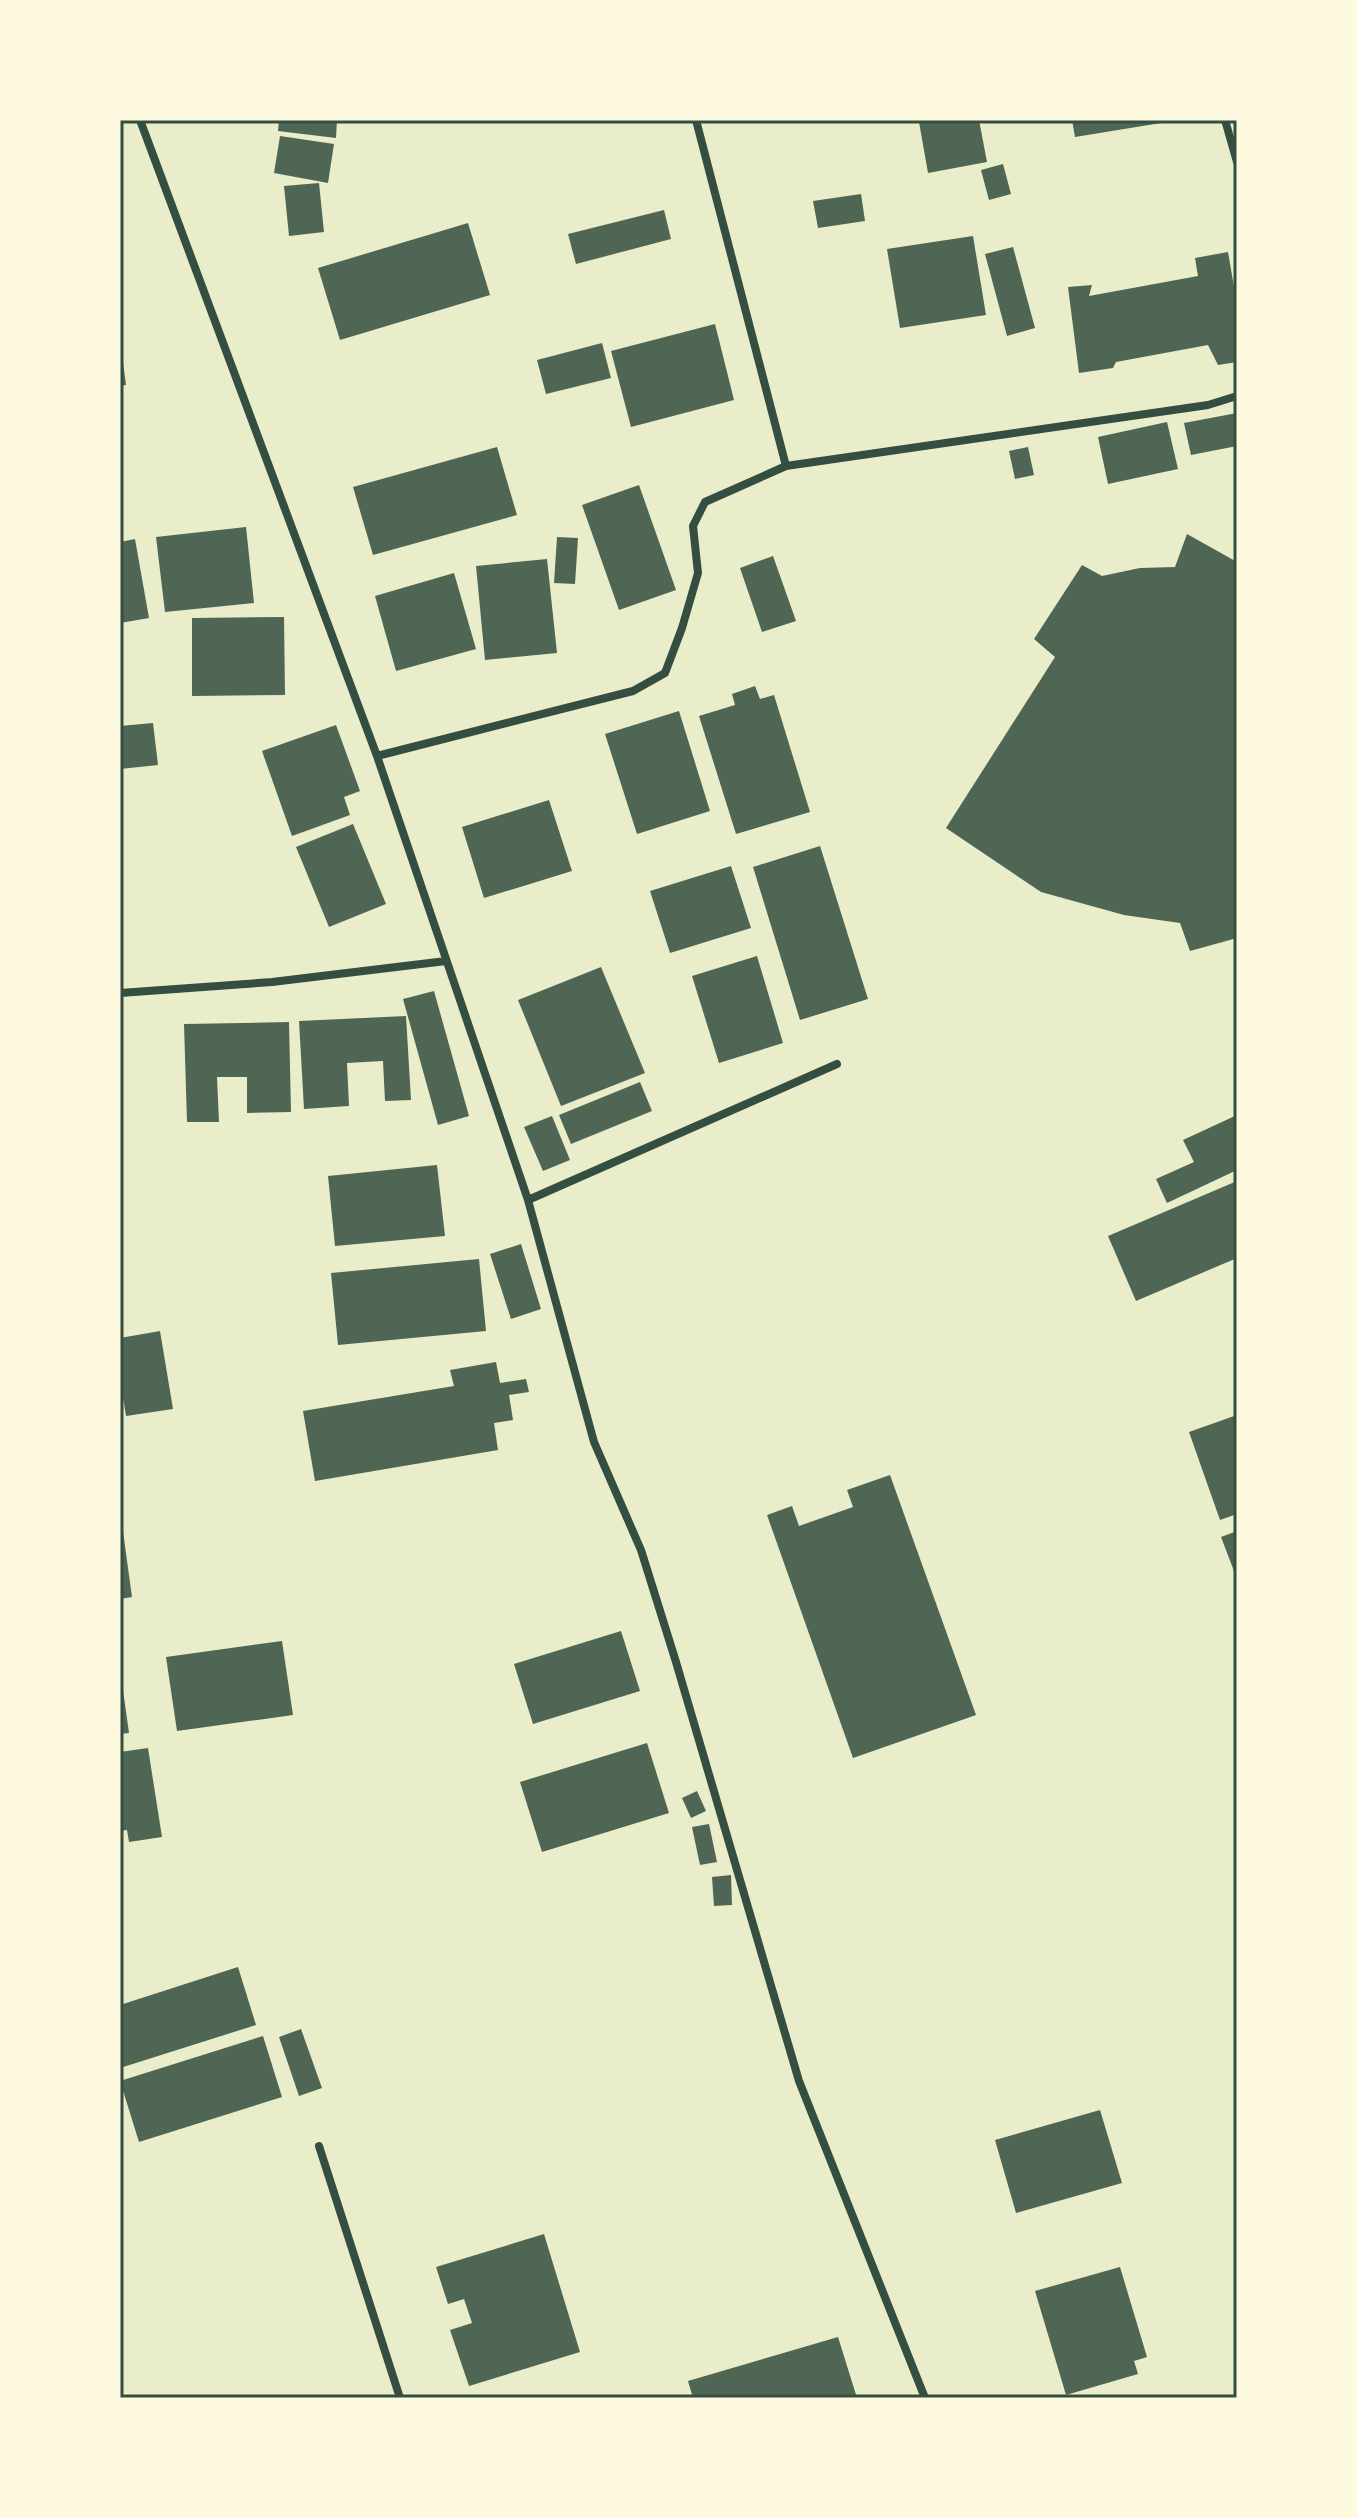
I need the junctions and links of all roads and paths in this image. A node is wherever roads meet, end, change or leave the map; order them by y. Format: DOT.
graph roads {
  1 [pos="140,120"];
  2 [pos="696,120"];
  3 [pos="1225,120"];
  4 [pos="1237,162"];
  5 [pos="1237,396"];
  6 [pos="786,466"];
  7 [pos="377,756"];
  8 [pos="446,961"];
  9 [pos="120,993"];
  10 [pos="837,1064"];
  11 [pos="528,1200"];
  12 [pos="319,2146"];
  13 [pos="400,2398"];
  14 [pos="925,2398"];
  1 -- 7 [label="street"];
  2 -- 6 [label="street"];
  3 -- 4 [label="street"];
  5 -- 6 [label="street"];
  6 -- 7 [label="street"];
  7 -- 8 [label="street"];
  8 -- 9 [label="street"];
  8 -- 11 [label="street"];
  10 -- 11 [label="street"];
  11 -- 14 [label="street"];
  12 -- 13 [label="street"];
}
